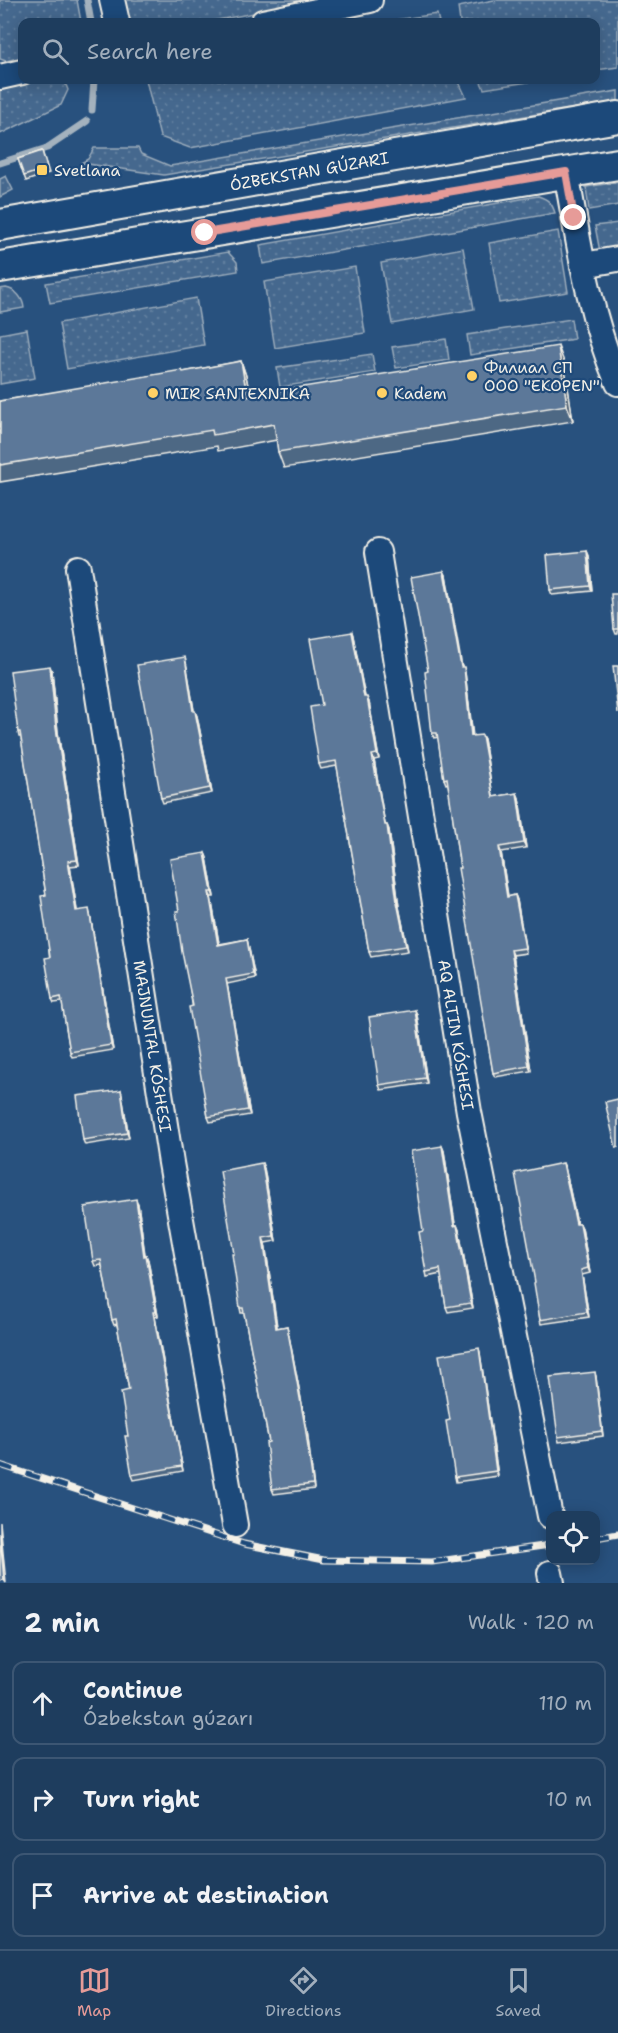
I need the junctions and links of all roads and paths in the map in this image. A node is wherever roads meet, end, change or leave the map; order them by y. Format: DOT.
graph roads {
  1 [pos="112,0"];
  2 [pos="370,0"];
  3 [pos="116,18"];
  4 [pos="282,18"];
  5 [pos="18,73"];
  6 [pos="0,77"];
  7 [pos="618,117"];
  8 [pos="618,164"];
  9 [pos="566,172"];
  10 [pos="0,225"];
  11 [pos="618,259"];
  12 [pos="583,265"];
  13 [pos="0,267"];
  14 [pos="618,383"];
  15 [pos="378,552"];
  16 [pos="78,568"];
  17 [pos="549,1511"];
  18 [pos="236,1524"];
  1 -- 3 [label="street"];
  2 -- 4 [label="street"];
  5 -- 6 [label="street"];
  7 -- 10 [label="main road"];
  8 -- 9 [label="main road"];
  9 -- 12 [label="street"];
  9 -- 13 [label="main road"];
  11 -- 12 [label="street"];
  12 -- 14 [label="street"];
  15 -- 17 [label="street"];
  16 -- 18 [label="street, MAJNUNTAL KÓSHESI"];
}
